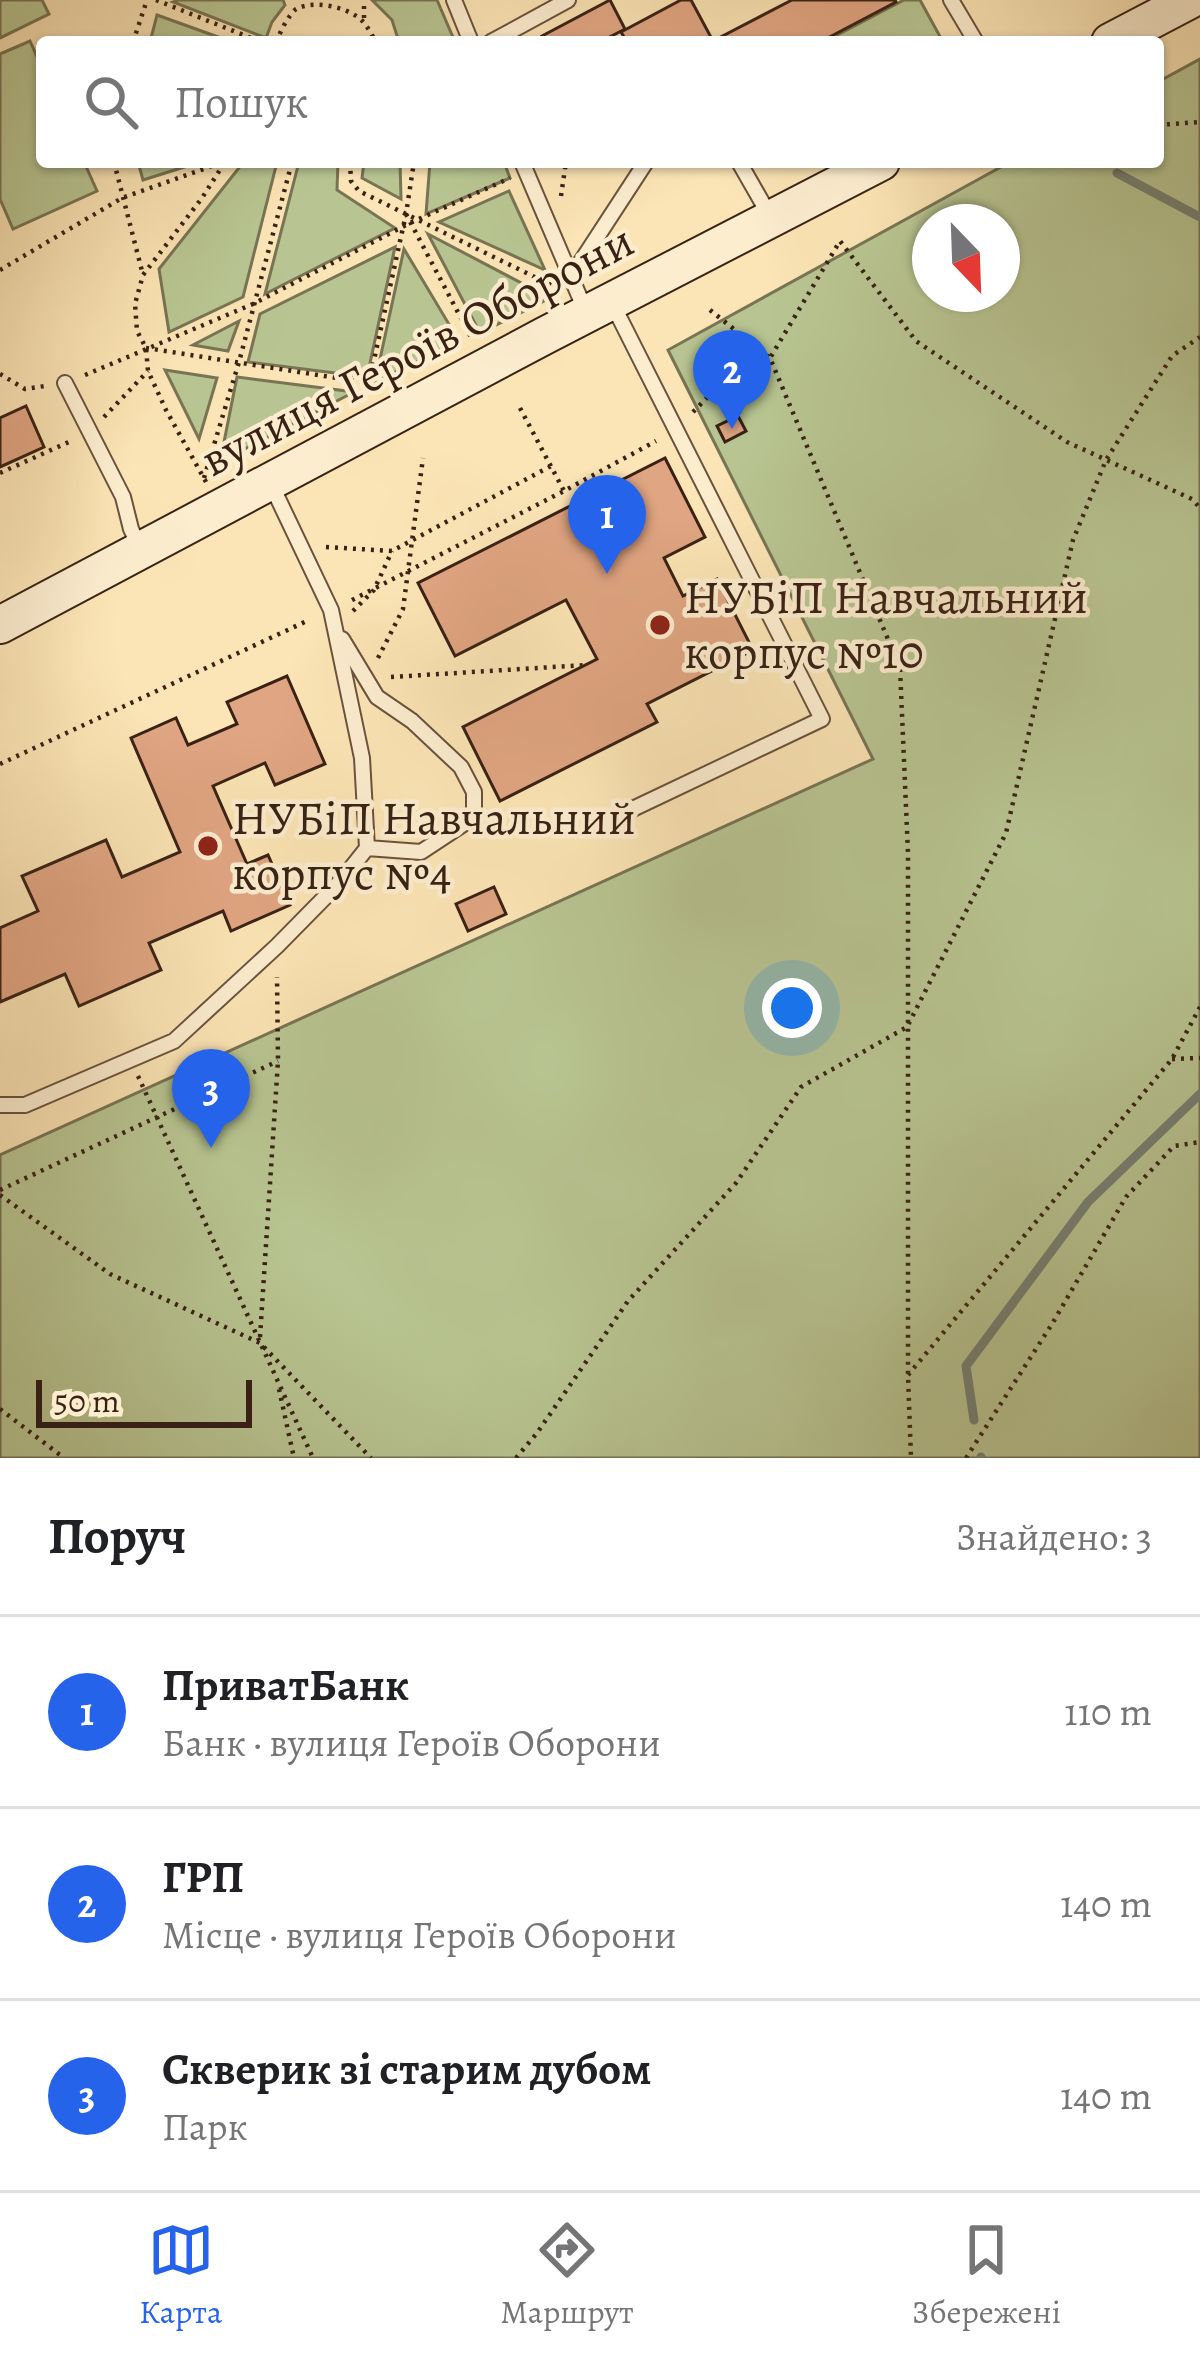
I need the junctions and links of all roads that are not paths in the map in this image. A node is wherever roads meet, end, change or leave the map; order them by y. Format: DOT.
graph roads {
  1 [pos="454,0"];
  2 [pos="568,0"];
  3 [pos="951,0"];
  4 [pos="1190,0"];
  5 [pos="469,36"];
  6 [pos="502,36"];
  7 [pos="972,36"];
  8 [pos="1122,36"];
  9 [pos="525,168"];
  10 [pos="642,168"];
  11 [pos="742,168"];
  12 [pos="868,168"];
  13 [pos="771,218"];
  14 [pos="572,277"];
  15 [pos="592,303"];
  16 [pos="65,383"];
  17 [pos="270,482"];
  18 [pos="141,550"];
  19 [pos="0,625"];
  20 [pos="335,627"];
  21 [pos="601,824"];
  22 [pos="367,848"];
  23 [pos="0,1105"];
  1 -- 5 [label="lane"];
  2 -- 6 [label="lane"];
  3 -- 7 [label="lane"];
  4 -- 8 [label="street"];
  9 -- 14 [label="lane"];
  10 -- 14 [label="lane"];
  11 -- 13 [label="lane"];
  12 -- 13 [label="street, вулиця Героїв Оборони"];
  13 -- 15 [label="street, вулиця Героїв Оборони"];
  14 -- 15 [label="lane"];
  15 -- 17 [label="street, вулиця Героїв Оборони"];
  15 -- 21 [label="lane"];
  16 -- 18 [label="lane"];
  17 -- 18 [label="street, вулиця Героїв Оборони"];
  17 -- 20 [label="lane"];
  18 -- 19 [label="street, вулиця Героїв Оборони"];
  20 -- 22 [label="lane"];
  20 -- 22 [label="lane"];
  22 -- 23 [label="lane"];
}
